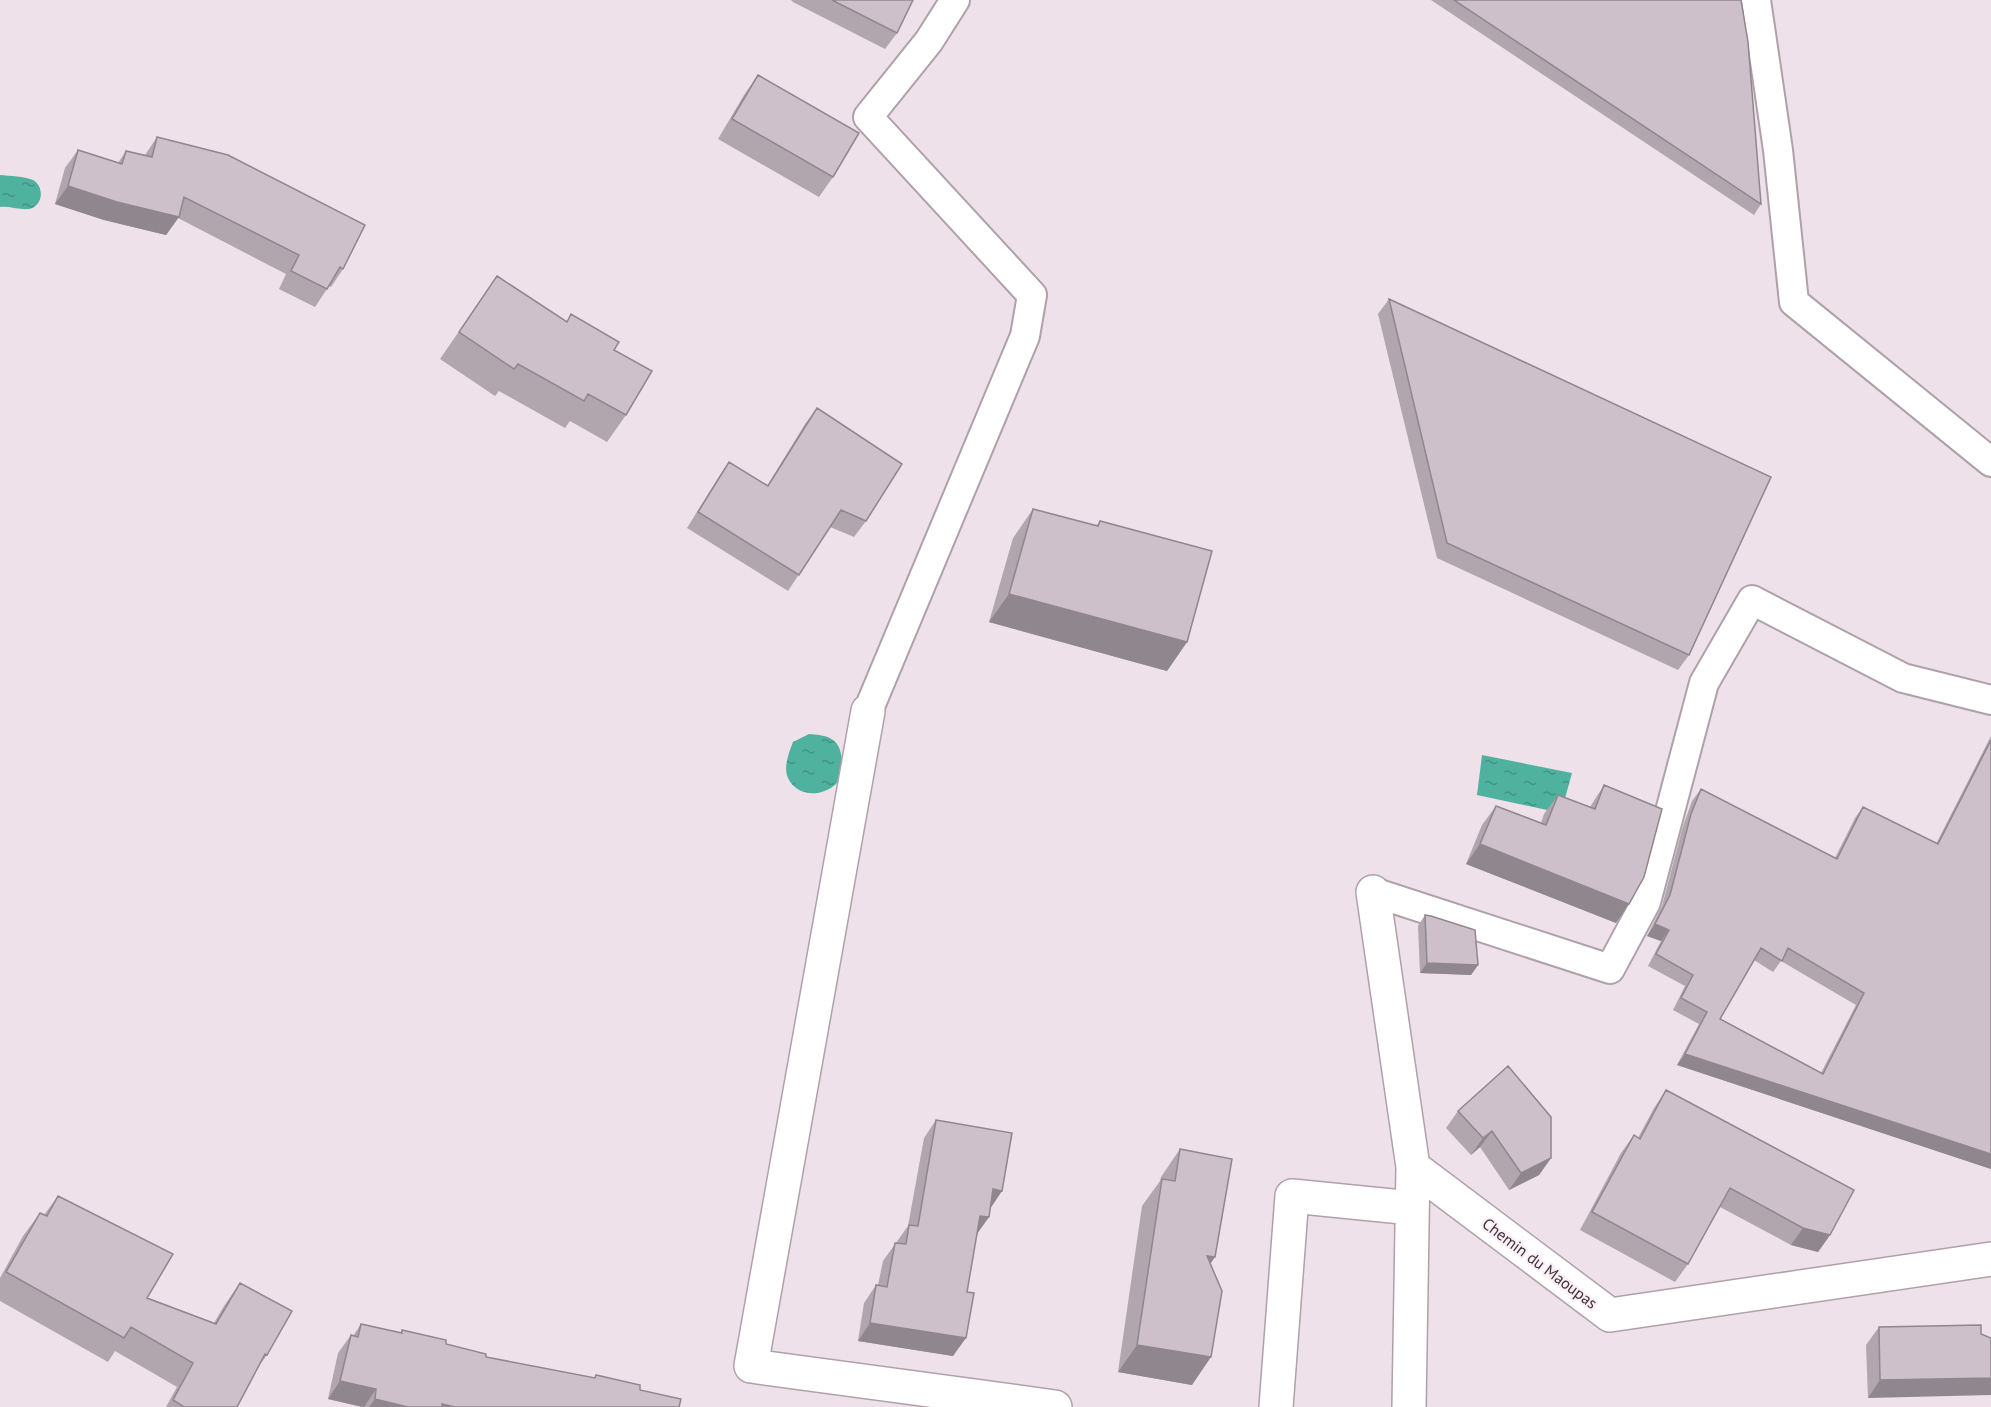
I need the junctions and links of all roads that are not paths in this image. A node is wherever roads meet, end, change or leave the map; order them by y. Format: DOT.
graph roads {
  1 [pos="955,0"];
  2 [pos="1756,0"];
  3 [pos="1991,462"];
  4 [pos="1991,700"];
  5 [pos="868,711"];
  6 [pos="1373,892"];
  7 [pos="1413,1167"];
  8 [pos="1412,1208"];
  9 [pos="1991,1259"];
  10 [pos="1055,1407"];
  11 [pos="1276,1407"];
  12 [pos="1409,1407"];
  1 -- 5 [label="lane"];
  2 -- 3 [label="lane"];
  4 -- 6 [label="lane"];
  5 -- 10 [label="street"];
  6 -- 7 [label="street"];
  7 -- 8 [label="street"];
  7 -- 9 [label="street, Chemin du Maoupas"];
  8 -- 11 [label="street"];
  8 -- 12 [label="street"];
}
